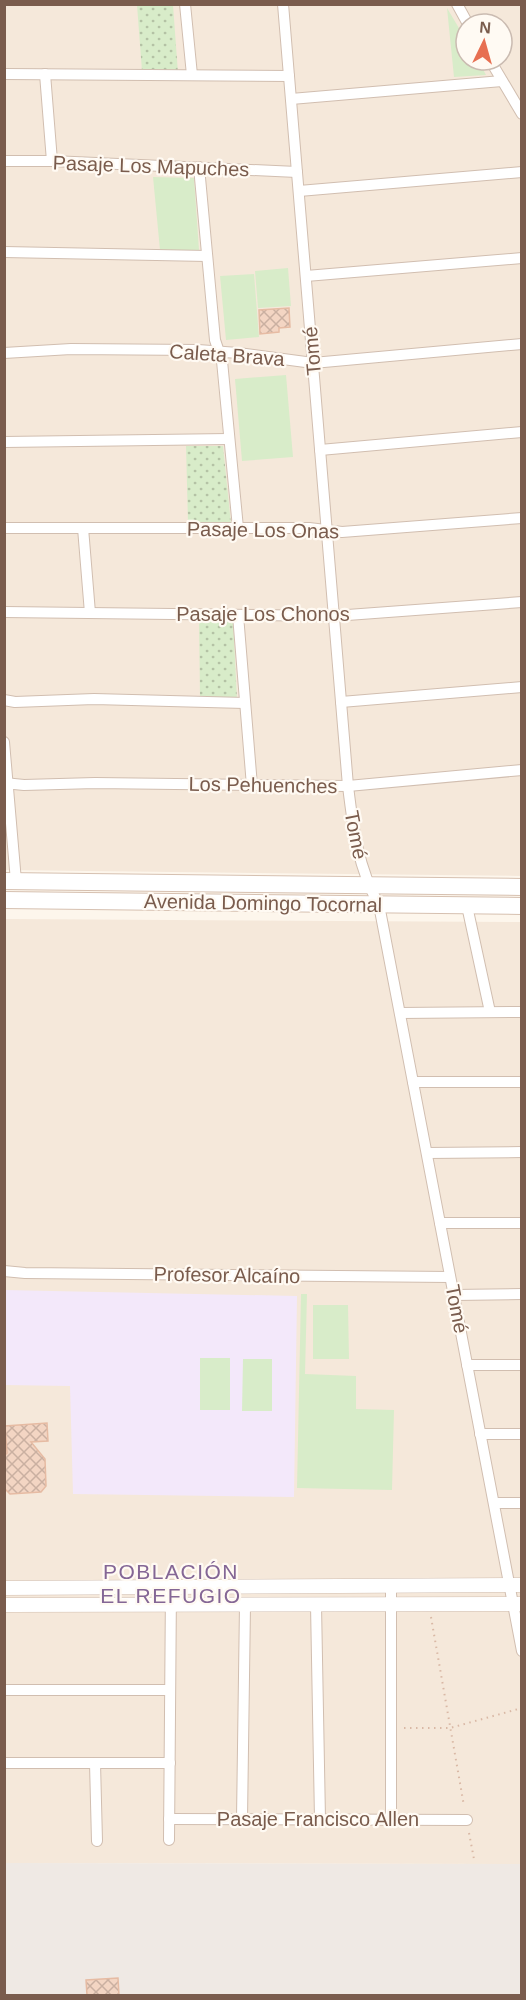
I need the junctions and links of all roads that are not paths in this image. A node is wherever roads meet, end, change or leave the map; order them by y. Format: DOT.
graph roads {
  1 [pos="185,4"];
  2 [pos="289,4"];
  3 [pos="283,5"];
  4 [pos="496,72"];
  5 [pos="4,74"];
  6 [pos="45,74"];
  7 [pos="192,75"];
  8 [pos="289,75"];
  9 [pos="502,81"];
  10 [pos="291,99"];
  11 [pos="522,114"];
  12 [pos="4,161"];
  13 [pos="52,161"];
  14 [pos="199,167"];
  15 [pos="297,172"];
  16 [pos="522,172"];
  17 [pos="298,191"];
  18 [pos="4,252"];
  19 [pos="207,256"];
  20 [pos="522,258"];
  21 [pos="306,276"];
  22 [pos="522,344"];
  23 [pos="218,351"];
  24 [pos="4,353"];
  25 [pos="313,363"];
  26 [pos="522,432"];
  27 [pos="229,439"];
  28 [pos="4,442"];
  29 [pos="320,450"];
  30 [pos="522,518"];
  31 [pos="4,528"];
  32 [pos="83,528"];
  33 [pos="238,528"];
  34 [pos="327,530"];
  35 [pos="522,602"];
  36 [pos="4,612"];
  37 [pos="90,613"];
  38 [pos="238,615"];
  39 [pos="334,616"];
  40 [pos="522,687"];
  41 [pos="4,700"];
  42 [pos="341,702"];
  43 [pos="245,703"];
  44 [pos="4,742"];
  45 [pos="522,770"];
  46 [pos="6,783"];
  47 [pos="252,786"];
  48 [pos="348,786"];
  49 [pos="10,881"];
  50 [pos="368,885"];
  51 [pos="522,887"];
  52 [pos="4,900"];
  53 [pos="379,905"];
  54 [pos="467,906"];
  55 [pos="522,906"];
  56 [pos="490,1012"];
  57 [pos="522,1012"];
  58 [pos="400,1013"];
  59 [pos="413,1082"];
  60 [pos="522,1082"];
  61 [pos="522,1152"];
  62 [pos="426,1153"];
  63 [pos="440,1223"];
  64 [pos="522,1223"];
  65 [pos="4,1271"];
  66 [pos="450,1277"];
  67 [pos="522,1294"];
  68 [pos="454,1295"];
  69 [pos="467,1365"];
  70 [pos="522,1365"];
  71 [pos="480,1434"];
  72 [pos="522,1434"];
  73 [pos="494,1503"];
  74 [pos="522,1503"];
  75 [pos="515,1585"];
  76 [pos="391,1586"];
  77 [pos="171,1587"];
  78 [pos="4,1588"];
  79 [pos="391,1604"];
  80 [pos="517,1604"];
  81 [pos="4,1605"];
  82 [pos="171,1605"];
  83 [pos="245,1605"];
  84 [pos="316,1605"];
  85 [pos="522,1651"];
  86 [pos="4,1690"];
  87 [pos="170,1690"];
  88 [pos="95,1763"];
  89 [pos="170,1763"];
  90 [pos="4,1764"];
  91 [pos="170,1819"];
  92 [pos="242,1819"];
  93 [pos="320,1819"];
  94 [pos="391,1819"];
  95 [pos="467,1820"];
  96 [pos="169,1840"];
  97 [pos="97,1841"];
  1 -- 7 [label="street"];
  2 -- 3 [label="street"];
  3 -- 8 [label="street, Tomé"];
  4 -- 9 [label="street"];
  5 -- 6 [label="street"];
  6 -- 7 [label="street"];
  6 -- 13 [label="street"];
  7 -- 8 [label="street"];
  8 -- 10 [label="street, Tomé"];
  9 -- 10 [label="street"];
  9 -- 11 [label="street"];
  10 -- 15 [label="street, Tomé"];
  12 -- 13 [label="street, Pasaje Los Mapuches"];
  13 -- 14 [label="street, Pasaje Los Mapuches"];
  14 -- 15 [label="street, Pasaje Los Mapuches"];
  14 -- 19 [label="street"];
  15 -- 17 [label="street, Tomé"];
  16 -- 17 [label="street"];
  17 -- 21 [label="street, Tomé"];
  18 -- 19 [label="street"];
  19 -- 23 [label="street"];
  20 -- 21 [label="street"];
  21 -- 25 [label="street, Tomé"];
  22 -- 25 [label="street, Caleta Brava"];
  23 -- 24 [label="street, Caleta Brava"];
  23 -- 25 [label="street, Caleta Brava"];
  23 -- 27 [label="street"];
  25 -- 29 [label="street, Tomé"];
  26 -- 29 [label="street"];
  27 -- 28 [label="street"];
  27 -- 33 [label="street"];
  29 -- 34 [label="street, Tomé"];
  30 -- 34 [label="street, Pasaje Los Onas"];
  31 -- 32 [label="street, Pasaje Los Onas"];
  32 -- 33 [label="street, Pasaje Los Onas"];
  32 -- 37 [label="street"];
  33 -- 34 [label="street, Pasaje Los Onas"];
  34 -- 39 [label="street, Tomé"];
  35 -- 39 [label="street, Pasaje Los Chonos"];
  36 -- 37 [label="street, Pasaje Los Chonos"];
  37 -- 38 [label="street, Pasaje Los Chonos"];
  38 -- 39 [label="street, Pasaje Los Chonos"];
  38 -- 43 [label="street"];
  39 -- 42 [label="street, Tomé"];
  40 -- 42 [label="street"];
  41 -- 43 [label="street"];
  42 -- 48 [label="street, Tomé"];
  43 -- 47 [label="street"];
  44 -- 46 [label="street"];
  45 -- 48 [label="street, Los Pehuenches"];
  46 -- 47 [label="street, Los Pehuenches"];
  46 -- 49 [label="street"];
  47 -- 48 [label="street, Los Pehuenches"];
  48 -- 50 [label="street, Tomé"];
  49 -- 50 [label="main road, Avenida Domingo Tocornal"];
  50 -- 51 [label="main road, Avenida Domingo Tocornal"];
  50 -- 53 [label="street, Tomé"];
  52 -- 53 [label="main road, Avenida Domingo Tocornal"];
  53 -- 54 [label="main road, Avenida Domingo Tocornal"];
  53 -- 58 [label="street, Tomé"];
  54 -- 55 [label="main road, Avenida Domingo Tocornal"];
  54 -- 56 [label="street"];
  56 -- 57 [label="street"];
  56 -- 58 [label="street"];
  58 -- 59 [label="street, Tomé"];
  59 -- 60 [label="street"];
  59 -- 62 [label="street, Tomé"];
  61 -- 62 [label="street"];
  62 -- 63 [label="street, Tomé"];
  63 -- 64 [label="street"];
  63 -- 66 [label="street, Tomé"];
  65 -- 66 [label="street, Profesor Alcaíno"];
  66 -- 68 [label="street, Tomé"];
  67 -- 68 [label="street"];
  68 -- 69 [label="street, Tomé"];
  69 -- 70 [label="street"];
  69 -- 71 [label="street, Tomé"];
  71 -- 72 [label="street"];
  71 -- 73 [label="street, Tomé"];
  73 -- 74 [label="street"];
  73 -- 75 [label="street, Tomé"];
  75 -- 76 [label="street"];
  75 -- 80 [label="street, Tomé"];
  76 -- 77 [label="street"];
  76 -- 79 [label="street"];
  77 -- 78 [label="street"];
  77 -- 82 [label="street"];
  79 -- 80 [label="street"];
  79 -- 84 [label="street"];
  79 -- 94 [label="street"];
  80 -- 85 [label="street, Tomé"];
  81 -- 82 [label="street"];
  82 -- 83 [label="street"];
  82 -- 87 [label="street"];
  83 -- 84 [label="street"];
  83 -- 92 [label="street"];
  84 -- 93 [label="street"];
  86 -- 87 [label="street"];
  87 -- 89 [label="street"];
  88 -- 89 [label="street"];
  88 -- 90 [label="street"];
  88 -- 97 [label="street"];
  89 -- 91 [label="street"];
  91 -- 92 [label="street, Pasaje Francisco Allen"];
  91 -- 96 [label="street"];
  92 -- 93 [label="street, Pasaje Francisco Allen"];
  93 -- 94 [label="street, Pasaje Francisco Allen"];
  94 -- 95 [label="street, Pasaje Francisco Allen"];
}
